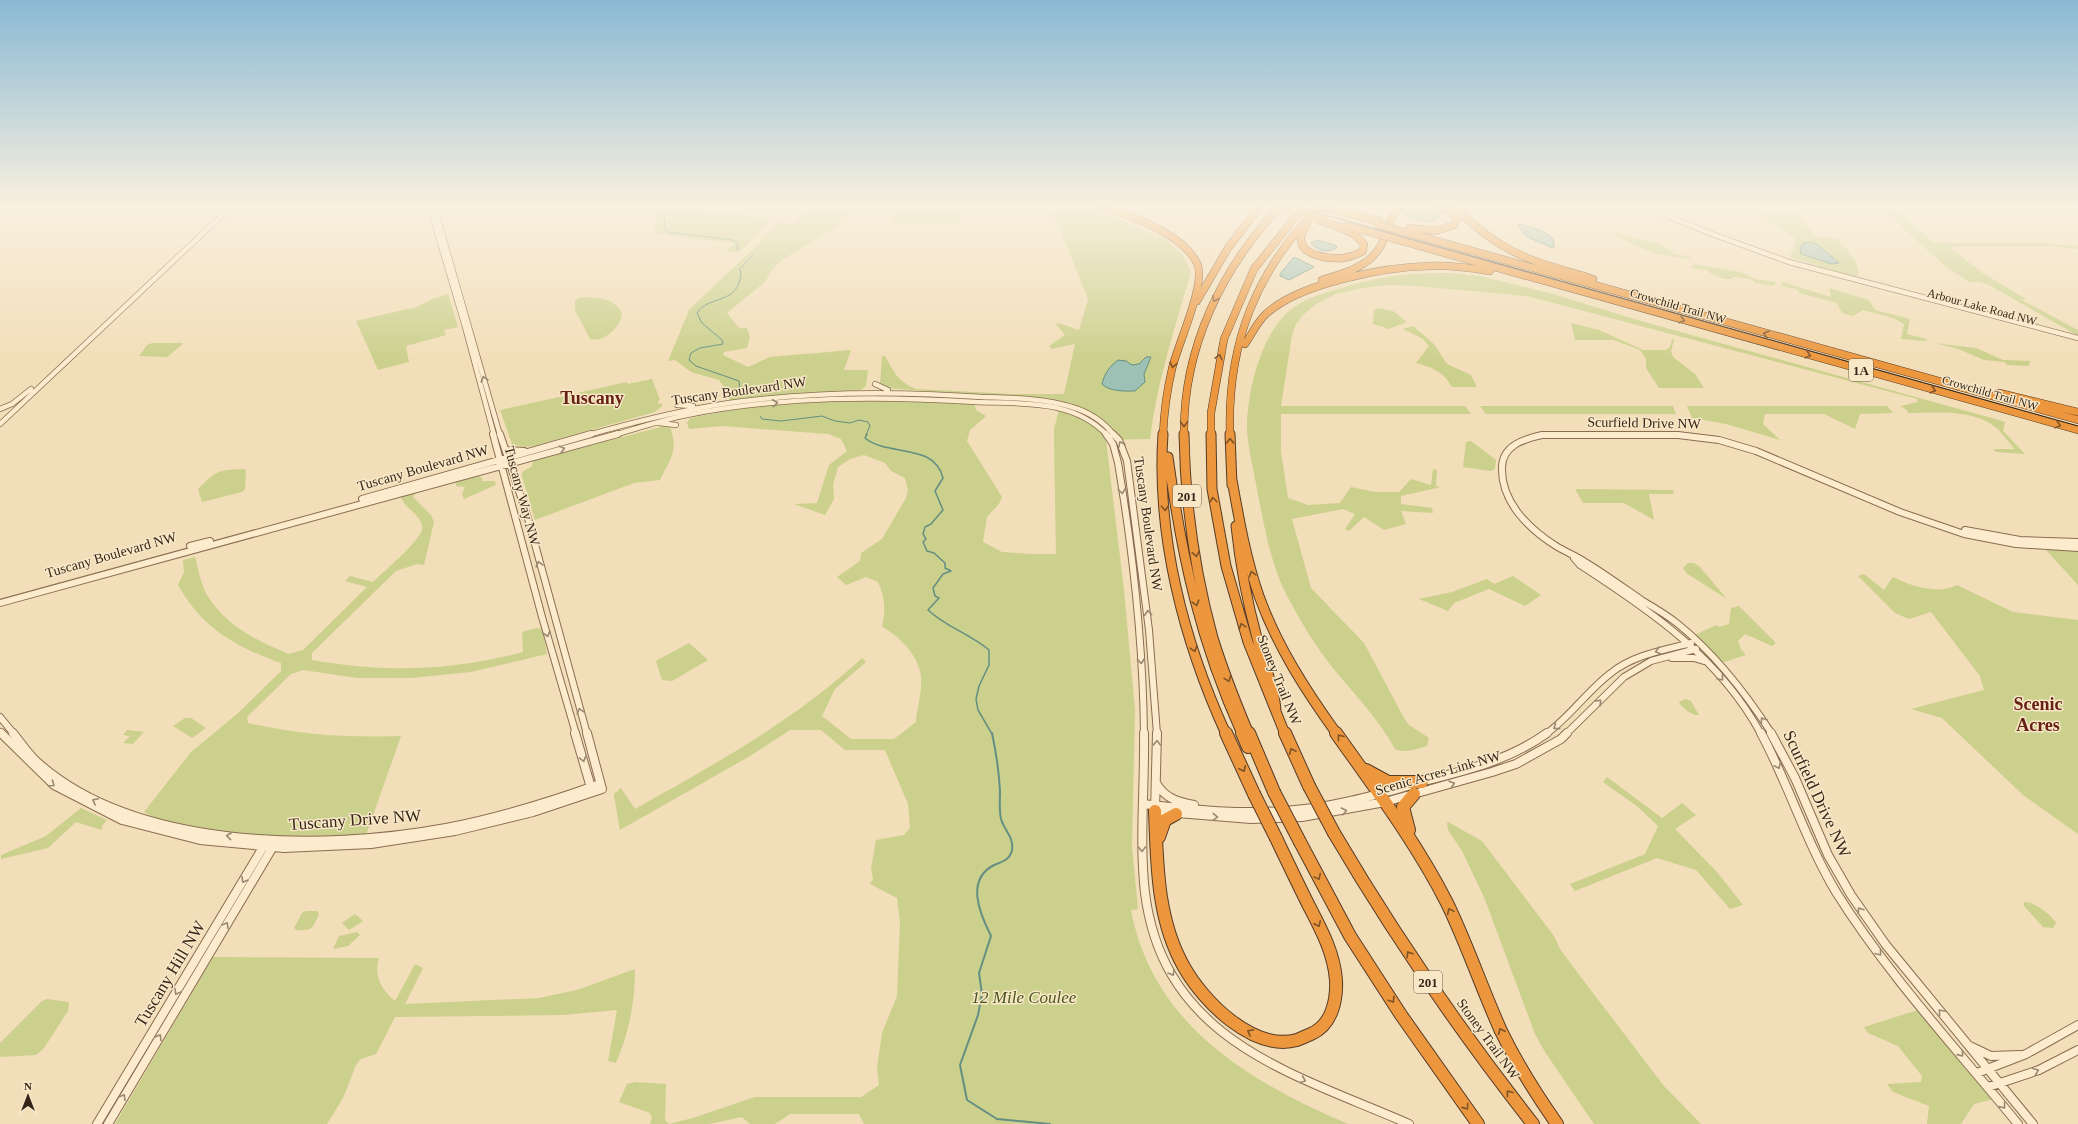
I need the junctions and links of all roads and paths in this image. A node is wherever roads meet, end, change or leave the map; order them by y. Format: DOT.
graph roads {
  1 [pos="177,257"];
  2 [pos="444,257"];
  3 [pos="449,257"];
  4 [pos="1194,257"];
  5 [pos="1222,257"];
  6 [pos="1238,257"];
  7 [pos="1262,257"];
  8 [pos="1278,257"];
  9 [pos="1331,257"];
  10 [pos="1343,257"];
  11 [pos="1371,257"];
  12 [pos="1460,257"];
  13 [pos="1500,257"];
  14 [pos="1528,257"];
  15 [pos="1777,257"];
  16 [pos="1790,262"];
  17 [pos="1645,309"];
  18 [pos="1191,311"];
  19 [pos="1751,330"];
  20 [pos="2078,338"];
  21 [pos="2078,342"];
  22 [pos="1246,344"];
  23 [pos="61,366"];
  24 [pos="1902,372"];
  25 [pos="875,384"];
  26 [pos="900,392"];
  27 [pos="1230,402"];
  28 [pos="677,404"];
  29 [pos="700,408"];
  30 [pos="0,410"];
  31 [pos="14,410"];
  32 [pos="2078,413"];
  33 [pos="2078,420"];
  34 [pos="654,423"];
  35 [pos="0,424"];
  36 [pos="676,425"];
  37 [pos="1164,427"];
  38 [pos="2078,430"];
  39 [pos="496,448"];
  40 [pos="506,450"];
  41 [pos="536,450"];
  42 [pos="524,459"];
  43 [pos="509,460"];
  44 [pos="485,464"];
  45 [pos="501,466"];
  46 [pos="514,475"];
  47 [pos="1232,480"];
  48 [pos="1951,528"];
  49 [pos="2078,542"];
  50 [pos="2078,548"];
  51 [pos="1571,555"];
  52 [pos="0,599"];
  53 [pos="0,603"];
  54 [pos="1696,641"];
  55 [pos="1688,643"];
  56 [pos="1699,648"];
  57 [pos="1651,662"];
  58 [pos="1708,663"];
  59 [pos="1275,715"];
  60 [pos="0,717"];
  61 [pos="0,732"];
  62 [pos="1363,768"];
  63 [pos="1155,782"];
  64 [pos="1422,782"];
  65 [pos="601,787"];
  66 [pos="592,790"];
  67 [pos="1274,792"];
  68 [pos="1414,794"];
  69 [pos="1382,798"];
  70 [pos="1143,807"];
  71 [pos="1155,808"];
  72 [pos="1214,809"];
  73 [pos="1176,814"];
  74 [pos="266,843"];
  75 [pos="275,844"];
  76 [pos="1418,852"];
  77 [pos="1156,864"];
  78 [pos="2078,1025"];
  79 [pos="1965,1042"];
  80 [pos="2078,1050"];
  81 [pos="2026,1054"];
  82 [pos="1987,1069"];
  83 [pos="1976,1073"];
  84 [pos="1999,1083"];
  85 [pos="1988,1087"];
  86 [pos="97,1124"];
  87 [pos="108,1124"];
  88 [pos="1409,1124"];
  89 [pos="1478,1124"];
  90 [pos="1533,1124"];
  91 [pos="1557,1124"];
  92 [pos="2018,1124"];
  93 [pos="2033,1124"];
  1 -- 23 [label="street"];
  2 -- 39 [label="street, Tuscany Way NW"];
  40 -- 3 [label="street, Tuscany Way NW, one-way"];
  4 -- 18 [label="highway"];
  5 -- 18 [label="highway"];
  6 -- 67 [label="highway, 201, one-way"];
  59 -- 7 [label="highway, Stoney Trail NW / 201, one-way"];
  8 -- 27 [label="highway"];
  9 -- 10 [label="highway, bridge"];
  11 -- 22 [label="highway"];
  12 -- 17 [label="highway, Crowchild Trail NW / 1A, bridge"];
  13 -- 19 [label="highway, Crowchild Trail NW / 1A"];
  14 -- 19 [label="highway"];
  15 -- 16 [label="street, Arbour Lake Road NW"];
  16 -- 20 [label="street, Arbour Lake Road NW"];
  16 -- 21 [label="street, Arbour Lake Road NW"];
  17 -- 22 [label="highway"];
  17 -- 38 [label="highway, Crowchild Trail NW / 1A, one-way"];
  18 -- 37 [label="highway, one-way"];
  24 -- 19 [label="highway, Crowchild Trail NW / 1A, one-way"];
  22 -- 27 [label="highway"];
  23 -- 30 [label="street"];
  23 -- 31 [label="street"];
  24 -- 32 [label="highway"];
  24 -- 33 [label="highway, Crowchild Trail NW / 1A"];
  25 -- 26 [label="street"];
  26 -- 29 [label="street, Tuscany Boulevard NW"];
  63 -- 26 [label="street, Tuscany Boulevard NW, one-way"];
  47 -- 27 [label="highway, one-way"];
  28 -- 29 [label="street"];
  29 -- 41 [label="street, Tuscany Boulevard NW"];
  30 -- 31 [label="street"];
  31 -- 35 [label="street"];
  34 -- 36 [label="street"];
  42 -- 34 [label="street, Tuscany Boulevard NW, one-way"];
  34 -- 70 [label="street, Tuscany Boulevard NW, one-way"];
  37 -- 67 [label="highway, one-way"];
  37 -- 77 [label="highway, one-way, bridge"];
  39 -- 44 [label="street"];
  39 -- 45 [label="street, Tuscany Way NW"];
  40 -- 41 [label="street"];
  40 -- 43 [label="street, Tuscany Way NW"];
  41 -- 43 [label="street, Tuscany Boulevard NW"];
  42 -- 43 [label="street, Tuscany Boulevard NW"];
  42 -- 46 [label="street"];
  43 -- 45 [label="street, Tuscany Boulevard NW"];
  43 -- 46 [label="street, Tuscany Way NW"];
  44 -- 45 [label="street, Tuscany Boulevard NW"];
  44 -- 52 [label="street, Tuscany Boulevard NW"];
  45 -- 53 [label="street, Tuscany Boulevard NW"];
  45 -- 66 [label="street, Tuscany Way NW, one-way"];
  65 -- 46 [label="street, Tuscany Way NW, one-way"];
  47 -- 59 [label="highway"];
  62 -- 47 [label="highway, one-way"];
  48 -- 49 [label="street, Scurfield Drive NW"];
  48 -- 50 [label="street, Scurfield Drive NW"];
  48 -- 51 [label="street, Scurfield Drive NW"];
  51 -- 54 [label="street, Scurfield Drive NW"];
  51 -- 55 [label="street, Scurfield Drive NW"];
  54 -- 55 [label="street, Scenic Acres Link NW"];
  54 -- 56 [label="street, Scurfield Drive NW"];
  55 -- 56 [label="street, Scurfield Drive NW"];
  55 -- 64 [label="street, Scenic Acres Link NW, one-way"];
  56 -- 57 [label="street, Scenic Acres Link NW"];
  56 -- 58 [label="street, Scurfield Drive NW"];
  79 -- 56 [label="street, Scurfield Drive NW, one-way"];
  57 -- 58 [label="street"];
  68 -- 57 [label="street, Scenic Acres Link NW, one-way"];
  58 -- 83 [label="street, Scurfield Drive NW, one-way"];
  90 -- 59 [label="highway, Stoney Trail NW / 201, one-way, bridge"];
  74 -- 60 [label="street, Tuscany Drive NW, one-way"];
  61 -- 74 [label="street, Tuscany Drive NW, one-way"];
  62 -- 64 [label="highway"];
  62 -- 69 [label="highway"];
  63 -- 71 [label="street, Tuscany Boulevard NW"];
  63 -- 72 [label="street"];
  64 -- 69 [label="street, Scenic Acres Link NW"];
  65 -- 66 [label="street, Tuscany Drive NW"];
  66 -- 75 [label="street, Tuscany Drive NW"];
  67 -- 89 [label="highway, 201, one-way, bridge"];
  68 -- 69 [label="street, Scenic Acres Link NW"];
  68 -- 76 [label="highway"];
  69 -- 72 [label="street, Scenic Acres Link NW"];
  73 -- 69 [label="street, Scenic Acres Link NW, one-way"];
  69 -- 76 [label="highway"];
  70 -- 71 [label="street, Scenic Acres Link NW"];
  70 -- 88 [label="street, Tuscany Boulevard NW, one-way"];
  71 -- 72 [label="street, Scenic Acres Link NW"];
  71 -- 73 [label="street, Scenic Acres Link NW"];
  71 -- 77 [label="highway"];
  73 -- 77 [label="highway"];
  74 -- 75 [label="street, Tuscany Drive NW"];
  74 -- 86 [label="street, Tuscany Hill NW, one-way"];
  87 -- 75 [label="street, Tuscany Hill NW, one-way"];
  91 -- 76 [label="highway, one-way"];
  78 -- 81 [label="street"];
  79 -- 81 [label="street"];
  79 -- 82 [label="street, Scurfield Drive NW"];
  84 -- 80 [label="street, one-way"];
  81 -- 82 [label="street"];
  82 -- 83 [label="street"];
  82 -- 84 [label="street, Scurfield Drive NW"];
  83 -- 85 [label="street, Scurfield Drive NW"];
  84 -- 85 [label="street"];
  84 -- 93 [label="street, Scurfield Drive NW"];
  85 -- 92 [label="street, Scurfield Drive NW, one-way"];
}
